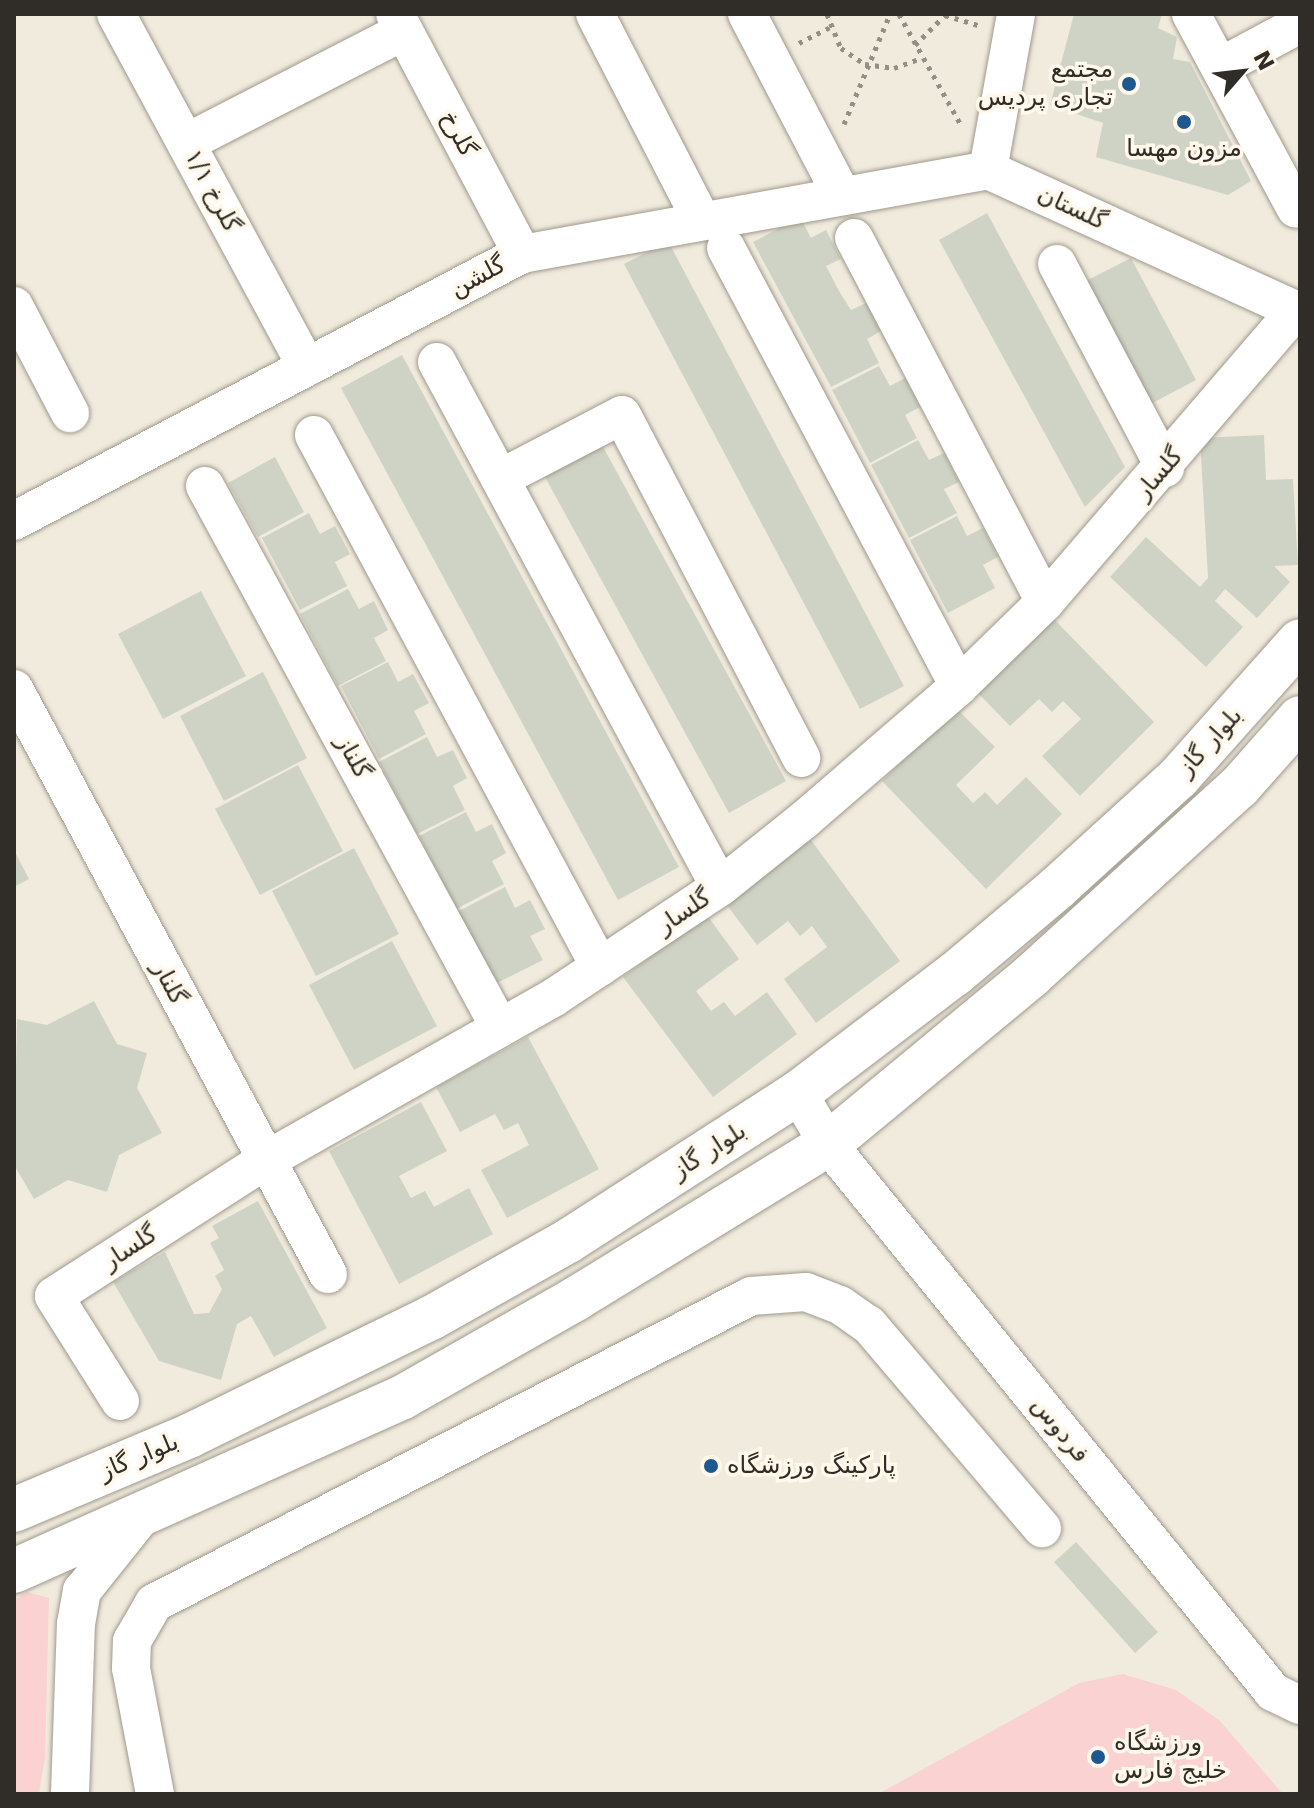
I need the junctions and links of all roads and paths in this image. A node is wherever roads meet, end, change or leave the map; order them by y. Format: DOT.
graph roads {
  1 [pos="116,14"];
  2 [pos="595,14"];
  3 [pos="747,14"];
  4 [pos="827,14"];
  5 [pos="890,14"];
  6 [pos="899,14"];
  7 [pos="945,14"];
  8 [pos="1016,14"];
  9 [pos="1191,14"];
  10 [pos="399,22"];
  11 [pos="1300,24"];
  12 [pos="915,45"];
  13 [pos="922,58"];
  14 [pos="865,64"];
  15 [pos="1220,67"];
  16 [pos="186,143"];
  17 [pos="988,170"];
  18 [pos="834,182"];
  19 [pos="1296,209"];
  20 [pos="714,234"];
  21 [pos="854,238"];
  22 [pos="522,254"];
  23 [pos="1057,264"];
  24 [pos="14,306"];
  25 [pos="1298,311"];
  26 [pos="437,362"];
  27 [pos="307,367"];
  28 [pos="70,413"];
  29 [pos="314,435"];
  30 [pos="1165,468"];
  31 [pos="501,478"];
  32 [pos="205,486"];
  33 [pos="14,521"];
  34 [pos="1045,602"];
  35 [pos="1300,641"];
  36 [pos="959,686"];
  37 [pos="14,689"];
  38 [pos="1300,718"];
  39 [pos="801,758"];
  40 [pos="720,887"];
  41 [pos="600,967"];
  42 [pos="500,1028"];
  43 [pos="798,1093"];
  44 [pos="828,1144"];
  45 [pos="263,1162"];
  46 [pos="328,1274"];
  47 [pos="120,1401"];
  48 [pos="14,1510"];
  49 [pos="141,1517"];
  50 [pos="1042,1528"];
  51 [pos="14,1571"];
  52 [pos="1300,1705"];
  53 [pos="70,1794"];
  54 [pos="155,1794"];
  1 -- 16 [label="street, گلرخ ۱/۱"];
  2 -- 20 [label="street"];
  3 -- 18 [label="street"];
  4 -- 14 [label="path"];
  5 -- 14 [label="path"];
  6 -- 12 [label="path"];
  7 -- 12 [label="path"];
  8 -- 17 [label="street"];
  9 -- 15 [label="street"];
  10 -- 16 [label="street"];
  10 -- 22 [label="street, گلرخ"];
  11 -- 15 [label="street"];
  12 -- 13 [label="path"];
  13 -- 14 [label="path"];
  13 -- 17 [label="path"];
  14 -- 18 [label="path"];
  15 -- 19 [label="street"];
  16 -- 27 [label="street, گلرخ ۱/۱"];
  17 -- 18 [label="street, گلشن"];
  17 -- 25 [label="street, گلستان"];
  18 -- 20 [label="street, گلشن"];
  20 -- 22 [label="street, گلشن"];
  20 -- 36 [label="street"];
  21 -- 34 [label="street"];
  22 -- 27 [label="street, گلشن"];
  23 -- 30 [label="street"];
  24 -- 28 [label="street"];
  25 -- 30 [label="street, گلسار"];
  26 -- 31 [label="street"];
  27 -- 33 [label="street, گلشن"];
  29 -- 41 [label="street"];
  30 -- 34 [label="street, گلسار"];
  31 -- 39 [label="street"];
  31 -- 40 [label="street"];
  32 -- 42 [label="street, گلناز"];
  34 -- 36 [label="street, گلسار"];
  35 -- 43 [label="main road, بلوار گاز"];
  36 -- 40 [label="street, گلسار"];
  37 -- 45 [label="street, گلنار"];
  38 -- 44 [label="main road, بلوار گاز"];
  40 -- 41 [label="street, گلسار"];
  41 -- 42 [label="street, گلسار"];
  42 -- 45 [label="street, گلسار"];
  43 -- 44 [label="street, فردوس"];
  43 -- 48 [label="main road, بلوار گاز"];
  44 -- 49 [label="main road, بلوار گاز"];
  44 -- 52 [label="street, فردوس"];
  45 -- 46 [label="street, گلنار"];
  45 -- 47 [label="street, گلسار"];
  49 -- 51 [label="main road, بلوار گاز"];
  49 -- 53 [label="street"];
  50 -- 54 [label="street"];
}
